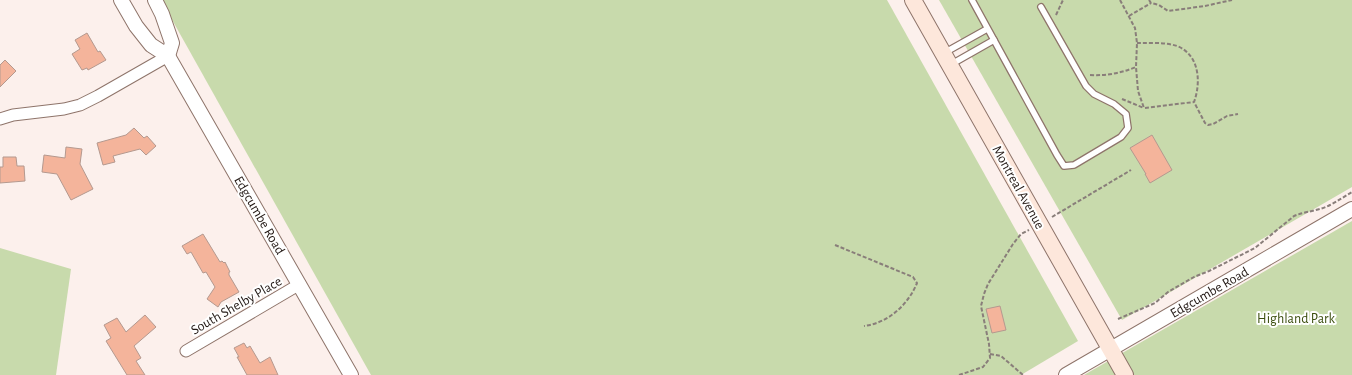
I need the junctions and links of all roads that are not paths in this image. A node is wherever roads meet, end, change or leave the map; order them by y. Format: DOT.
graph roads {
  1 [pos="121,0"];
  2 [pos="155,0"];
  3 [pos="913,0"];
  4 [pos="972,0"];
  5 [pos="1041,7"];
  6 [pos="987,29"];
  7 [pos="994,40"];
  8 [pos="168,56"];
  9 [pos="947,59"];
  10 [pos="0,118"];
  11 [pos="1352,209"];
  12 [pos="300,284"];
  13 [pos="1110,350"];
  14 [pos="186,351"];
  15 [pos="351,375"];
  16 [pos="1066,375"];
  17 [pos="1125,375"];
  1 -- 8 [label="street, Edgcumbe Road"];
  2 -- 8 [label="street"];
  3 -- 9 [label="main road, Montreal Avenue"];
  4 -- 6 [label="lane"];
  5 -- 7 [label="lane"];
  6 -- 7 [label="lane"];
  6 -- 9 [label="lane"];
  7 -- 9 [label="lane"];
  8 -- 10 [label="street"];
  8 -- 12 [label="street, Edgcumbe Road"];
  9 -- 13 [label="main road, Montreal Avenue"];
  11 -- 13 [label="street, Edgcumbe Road"];
  12 -- 14 [label="street, South Shelby Place"];
  12 -- 15 [label="street, Edgcumbe Road"];
  13 -- 16 [label="street, Edgcumbe Road"];
  13 -- 17 [label="main road, Montreal Avenue"];
}
